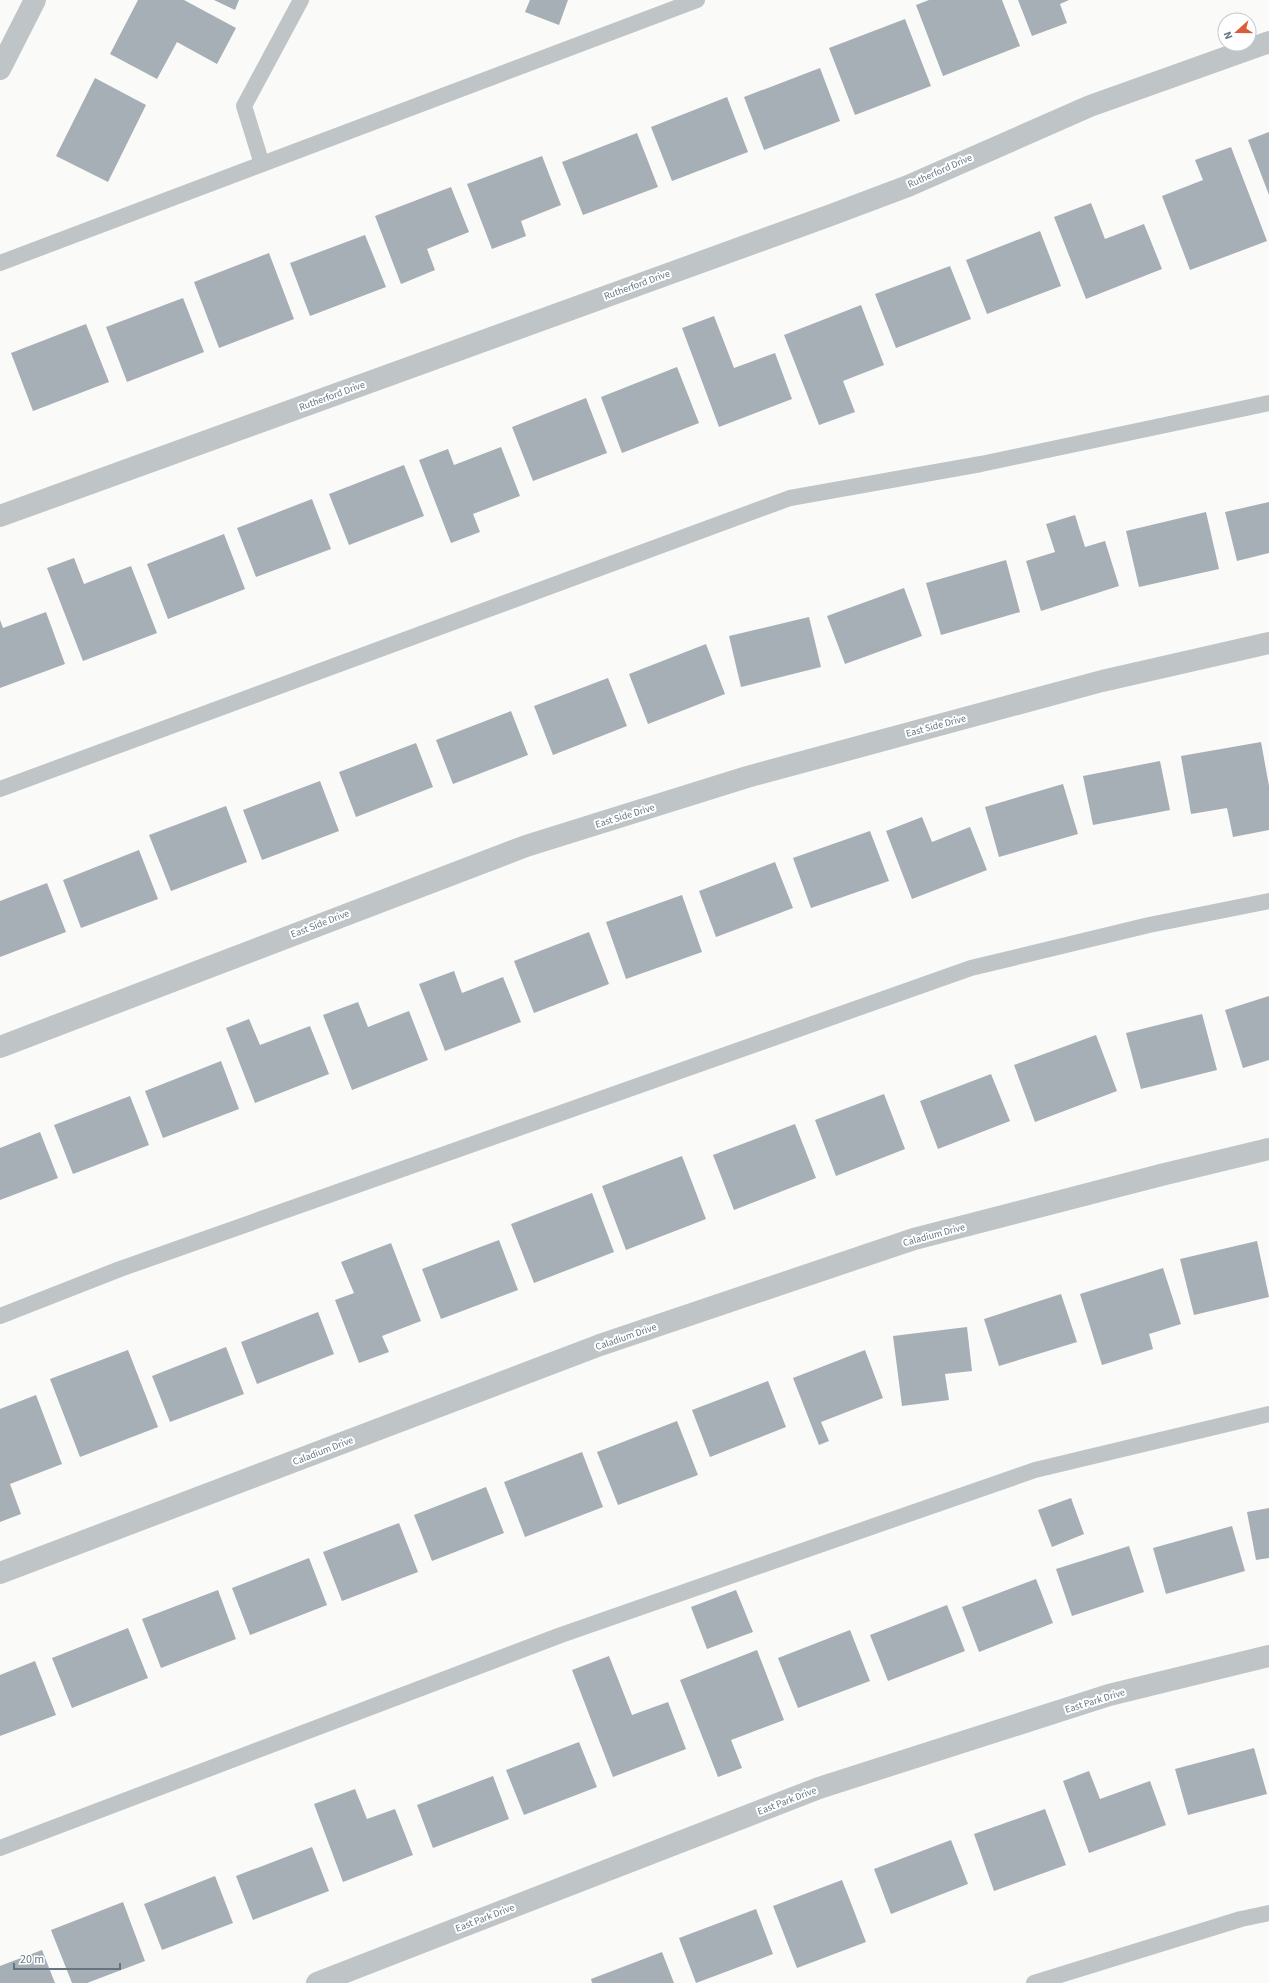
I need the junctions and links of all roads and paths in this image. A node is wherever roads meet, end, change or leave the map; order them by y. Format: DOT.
graph roads {
  1 [pos="35,0"];
  2 [pos="301,0"];
  3 [pos="697,0"];
  4 [pos="1269,42"];
  5 [pos="0,69"];
  6 [pos="262,164"];
  7 [pos="0,263"];
  8 [pos="1269,403"];
  9 [pos="0,516"];
  10 [pos="1269,643"];
  11 [pos="0,789"];
  12 [pos="1269,900"];
  13 [pos="0,1047"];
  14 [pos="1269,1150"];
  15 [pos="0,1316"];
  16 [pos="1269,1414"];
  17 [pos="0,1573"];
  18 [pos="1269,1656"];
  19 [pos="0,1848"];
  20 [pos="1269,1913"];
  21 [pos="317,1983"];
  22 [pos="1034,1983"];
  1 -- 5 [label="street"];
  2 -- 6 [label="lane"];
  3 -- 6 [label="lane"];
  4 -- 9 [label="street, Rutherford Drive"];
  6 -- 7 [label="lane"];
  8 -- 11 [label="lane"];
  10 -- 13 [label="street, East Side Drive"];
  12 -- 15 [label="lane"];
  14 -- 17 [label="street, Caladium Drive"];
  16 -- 19 [label="lane"];
  18 -- 21 [label="street, East Park Drive"];
  20 -- 22 [label="lane"];
}
